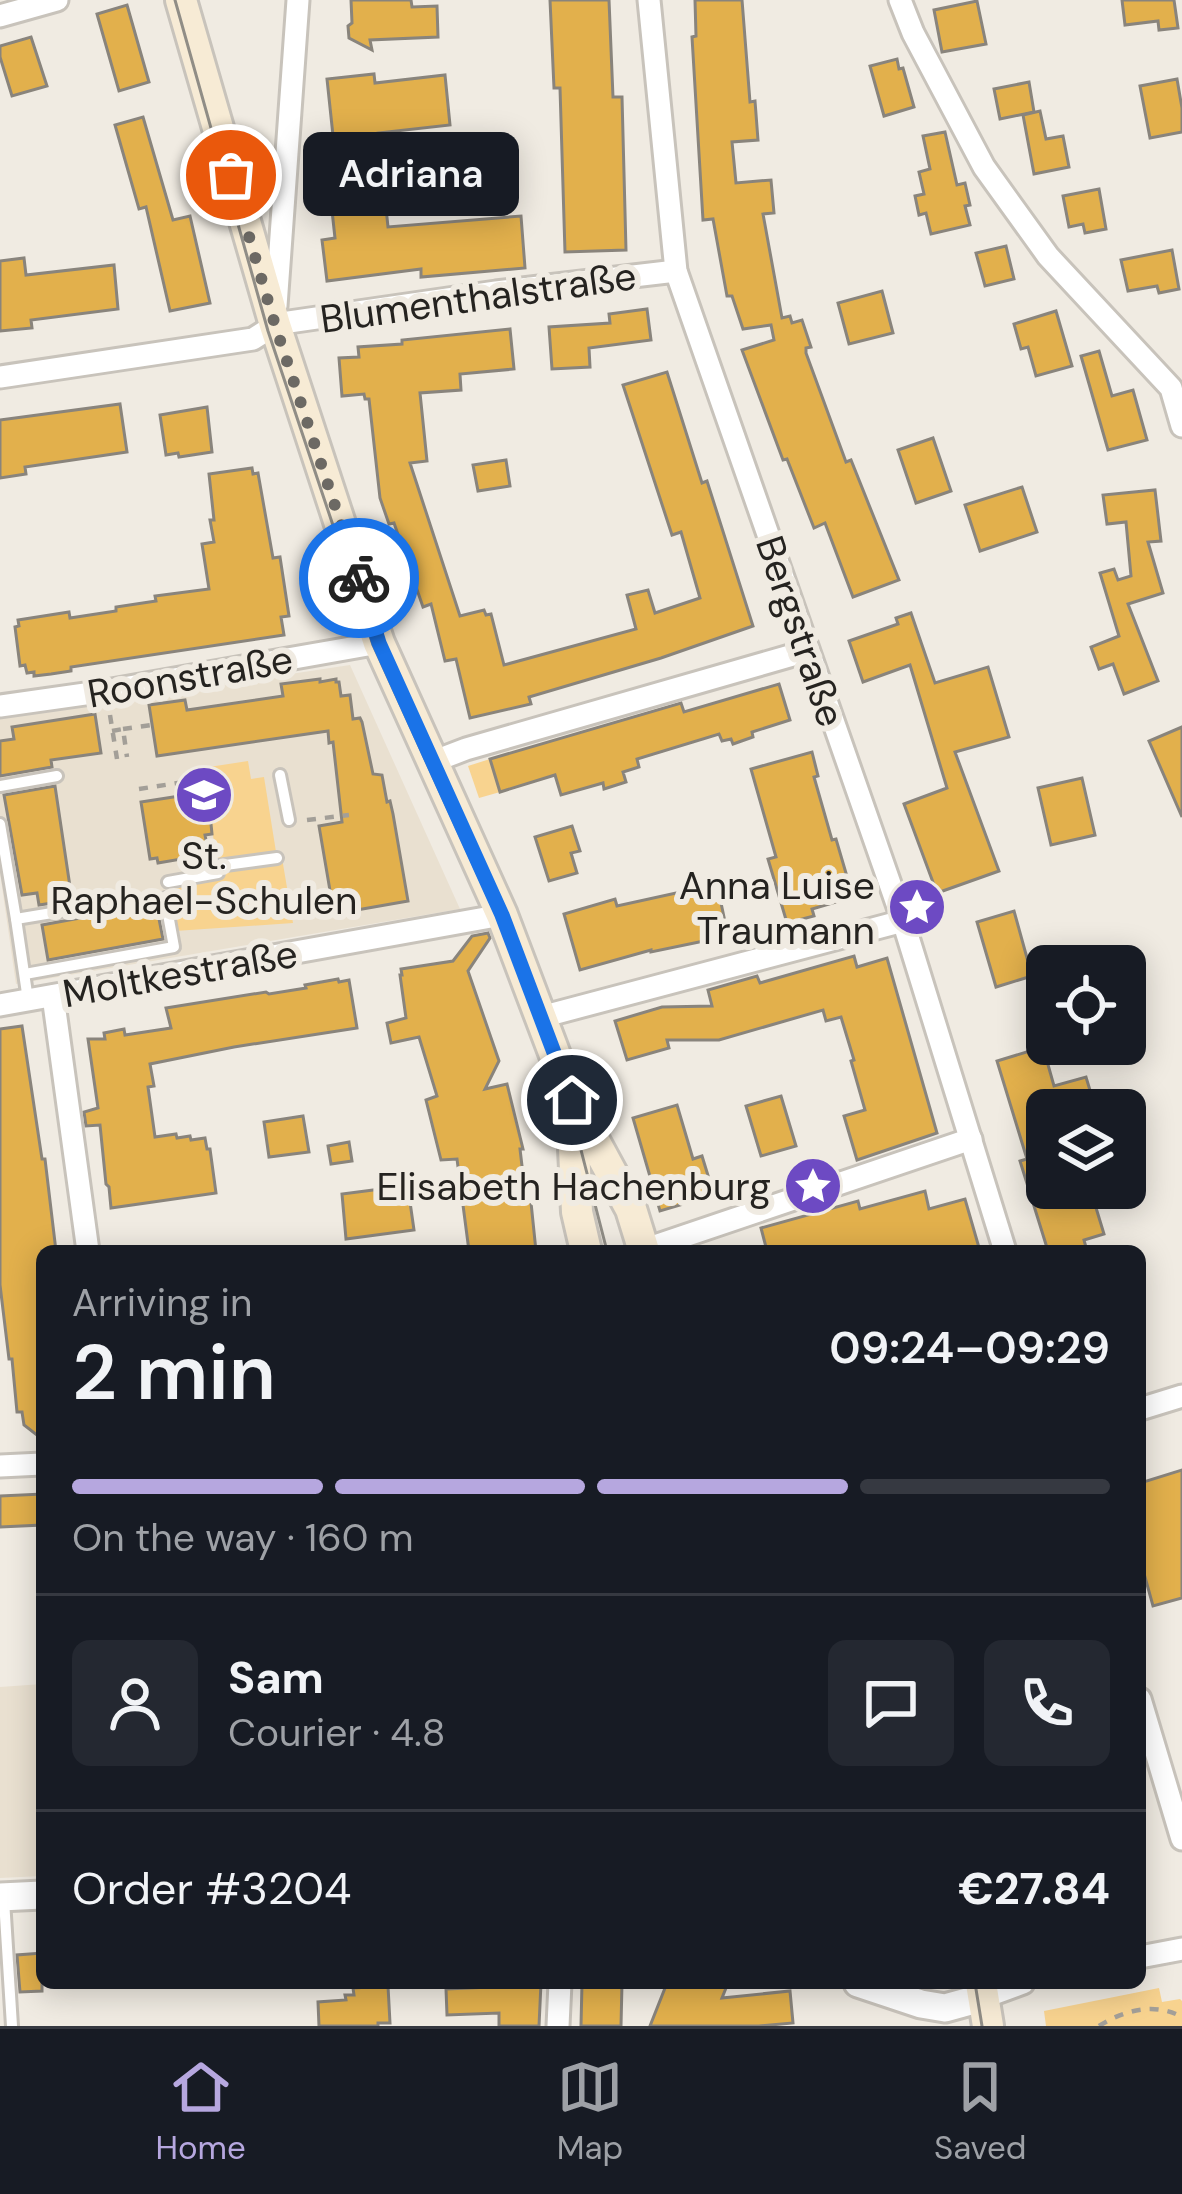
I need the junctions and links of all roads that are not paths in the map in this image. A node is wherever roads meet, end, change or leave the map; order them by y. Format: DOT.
graph roads {
  1 [pos="57,0"];
  2 [pos="181,0"];
  3 [pos="298,0"];
  4 [pos="650,0"];
  5 [pos="900,0"];
  6 [pos="0,16"];
  7 [pos="676,271"];
  8 [pos="275,325"];
  9 [pos="0,377"];
  10 [pos="1182,426"];
  11 [pos="379,643"];
  12 [pos="807,651"];
  13 [pos="0,706"];
  14 [pos="432,762"];
  15 [pos="280,775"];
  16 [pos="57,776"];
  17 [pos="0,786"];
  18 [pos="295,820"];
  19 [pos="0,824"];
  20 [pos="277,857"];
  21 [pos="168,882"];
  22 [pos="165,898"];
  23 [pos="88,908"];
  24 [pos="502,915"];
  25 [pos="16,919"];
  26 [pos="903,921"];
  27 [pos="25,974"];
  28 [pos="53,996"];
  29 [pos="28,1000"];
  30 [pos="0,1005"];
  31 [pos="541,1017"];
  32 [pos="572,1100"];
  33 [pos="971,1139"];
  34 [pos="87,1245"];
  35 [pos="583,1245"];
  36 [pos="641,1245"];
  37 [pos="661,1245"];
  38 [pos="1003,1245"];
  39 [pos="1182,1396"];
  40 [pos="1146,1407"];
  41 [pos="36,1464"];
  42 [pos="0,1466"];
  43 [pos="1146,1719"];
  44 [pos="1182,1839"];
  45 [pos="36,1895"];
  46 [pos="2,1897"];
  47 [pos="1182,1949"];
  48 [pos="1146,1956"];
  49 [pos="560,1989"];
  50 [pos="876,1989"];
  51 [pos="985,2002"];
  52 [pos="12,2026"];
  53 [pos="558,2026"];
  1 -- 6 [label="street"];
  2 -- 8 [label="main road"];
  3 -- 8 [label="street"];
  4 -- 7 [label="street, Bergstraße"];
  5 -- 10 [label="street"];
  7 -- 8 [label="street, Blumenthalstraße"];
  7 -- 12 [label="street, Bergstraße"];
  8 -- 9 [label="street, Blumenthalstraße"];
  8 -- 11 [label="main road"];
  11 -- 13 [label="street, Roonstraße"];
  11 -- 14 [label="main road"];
  12 -- 14 [label="street"];
  12 -- 26 [label="street, Bergstraße"];
  14 -- 24 [label="main road"];
  15 -- 18 [label="lane"];
  16 -- 17 [label="lane"];
  19 -- 25 [label="lane"];
  20 -- 21 [label="lane"];
  22 -- 27 [label="lane"];
  23 -- 25 [label="lane"];
  24 -- 28 [label="street, Moltkestraße"];
  24 -- 31 [label="main road"];
  25 -- 27 [label="lane"];
  26 -- 31 [label="street"];
  26 -- 33 [label="street, Bergstraße"];
  27 -- 29 [label="lane"];
  28 -- 29 [label="street, Moltkestraße"];
  28 -- 34 [label="street"];
  29 -- 30 [label="street, Moltkestraße"];
  31 -- 32 [label="main road"];
  32 -- 35 [label="main road"];
  32 -- 36 [label="main road"];
  33 -- 37 [label="street"];
  33 -- 38 [label="street, Bergstraße"];
  39 -- 40 [label="street"];
  41 -- 42 [label="street"];
  43 -- 44 [label="street"];
  45 -- 46 [label="street"];
  46 -- 52 [label="lane"];
  47 -- 48 [label="street"];
  49 -- 53 [label="street"];
  50 -- 51 [label="street"];
}
